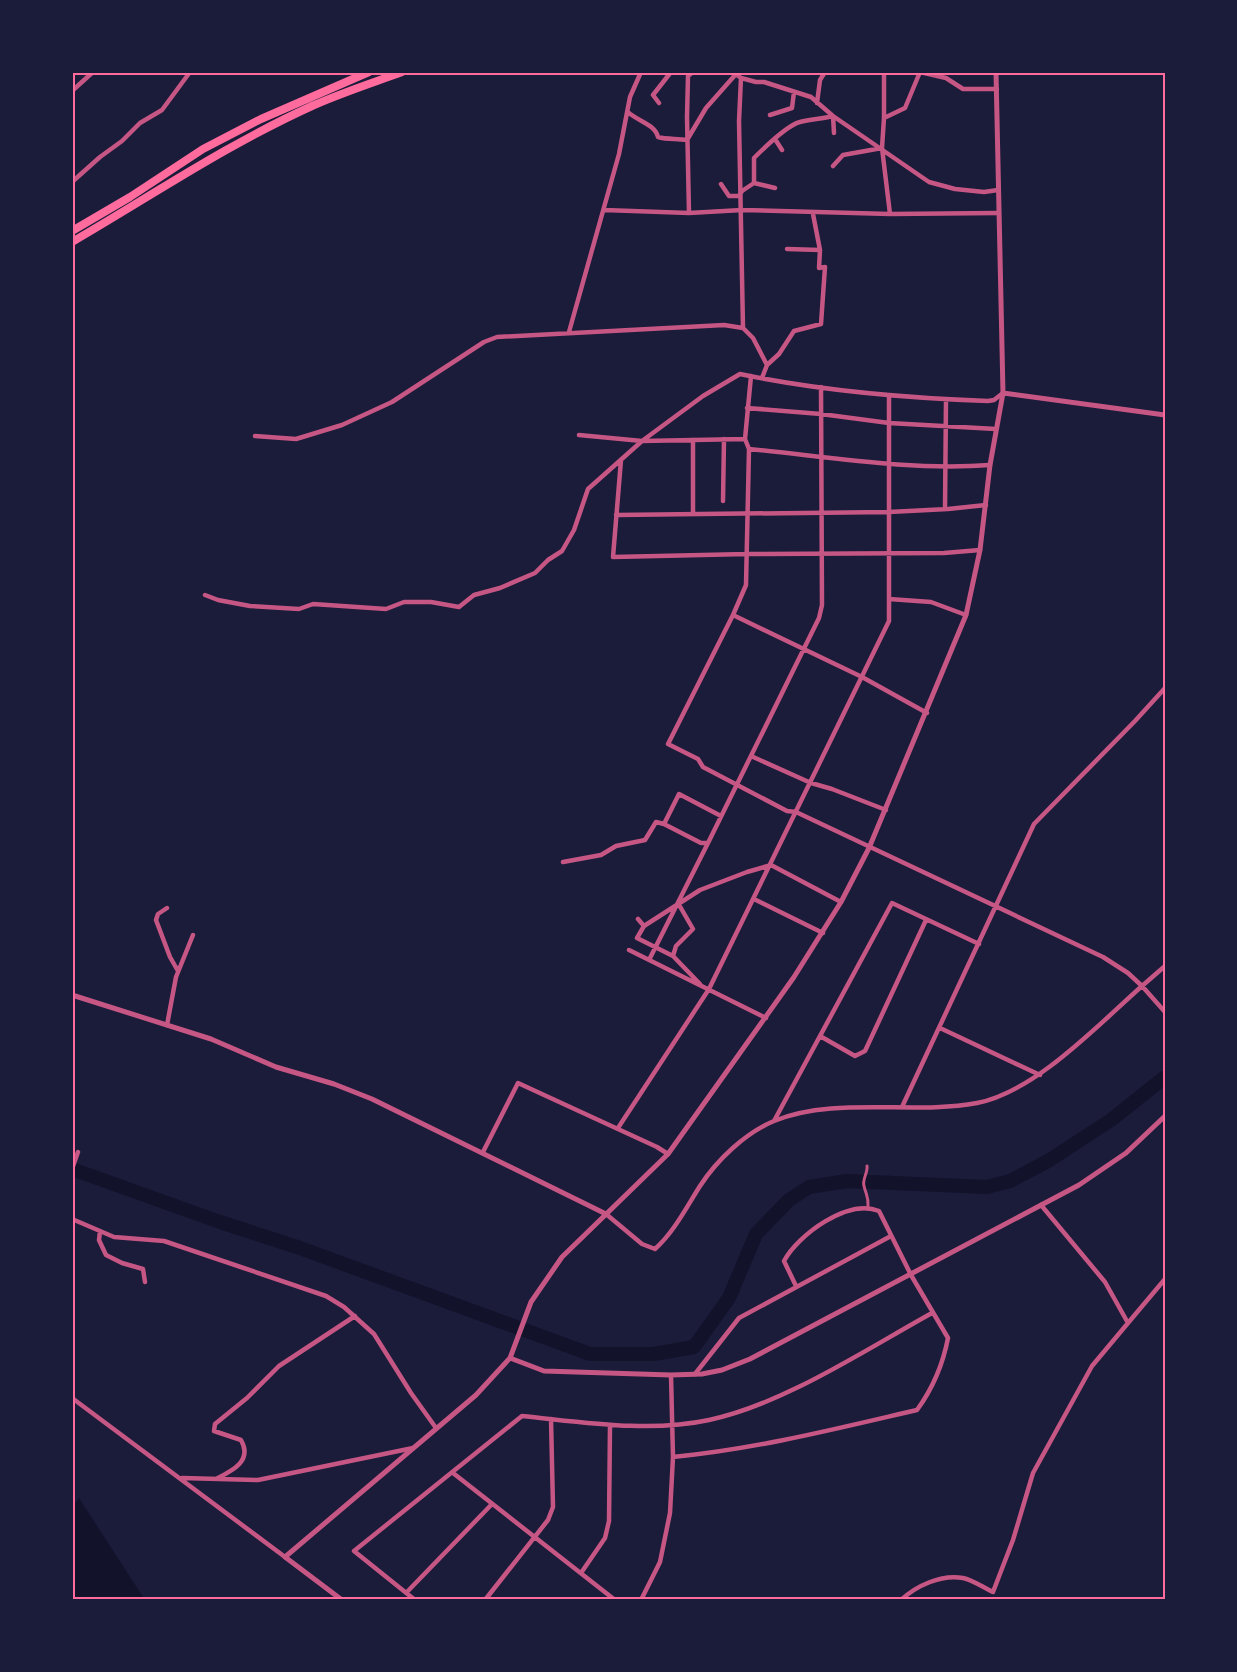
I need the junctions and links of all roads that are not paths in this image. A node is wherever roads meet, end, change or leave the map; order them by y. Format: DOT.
graph roads {
  1 [pos="93,72"];
  2 [pos="190,72"];
  3 [pos="369,72"];
  4 [pos="402,72"];
  5 [pos="641,72"];
  6 [pos="671,72"];
  7 [pos="693,72"];
  8 [pos="733,72"];
  9 [pos="825,72"];
  10 [pos="884,72"];
  11 [pos="996,72"];
  12 [pos="740,77"];
  13 [pos="997,89"];
  14 [pos="72,91"];
  15 [pos="795,92"];
  16 [pos="659,103"];
  17 [pos="817,103"];
  18 [pos="627,112"];
  19 [pos="770,115"];
  20 [pos="833,116"];
  21 [pos="884,118"];
  22 [pos="834,133"];
  23 [pos="775,139"];
  24 [pos="687,140"];
  25 [pos="882,148"];
  26 [pos="782,150"];
  27 [pos="833,166"];
  28 [pos="72,182"];
  29 [pos="754,183"];
  30 [pos="721,184"];
  31 [pos="775,188"];
  32 [pos="998,190"];
  33 [pos="742,191"];
  34 [pos="604,210"];
  35 [pos="742,210"];
  36 [pos="689,213"];
  37 [pos="998,213"];
  38 [pos="813,214"];
  39 [pos="890,214"];
  40 [pos="72,231"];
  41 [pos="72,242"];
  42 [pos="787,249"];
  43 [pos="820,250"];
  44 [pos="743,328"];
  45 [pos="569,332"];
  46 [pos="767,365"];
  47 [pos="751,376"];
  48 [pos="762,378"];
  49 [pos="821,387"];
  50 [pos="1003,393"];
  51 [pos="889,396"];
  52 [pos="946,399"];
  53 [pos="747,408"];
  54 [pos="821,414"];
  55 [pos="1165,415"];
  56 [pos="889,423"];
  57 [pos="945,427"];
  58 [pos="996,429"];
  59 [pos="579,435"];
  60 [pos="255,436"];
  61 [pos="724,439"];
  62 [pos="745,439"];
  63 [pos="693,440"];
  64 [pos="642,441"];
  65 [pos="749,448"];
  66 [pos="821,456"];
  67 [pos="621,460"];
  68 [pos="888,464"];
  69 [pos="990,465"];
  70 [pos="945,467"];
  71 [pos="723,501"];
  72 [pos="986,505"];
  73 [pos="945,509"];
  74 [pos="889,512"];
  75 [pos="820,513"];
  76 [pos="693,514"];
  77 [pos="747,514"];
  78 [pos="616,515"];
  79 [pos="980,550"];
  80 [pos="821,553"];
  81 [pos="889,553"];
  82 [pos="747,554"];
  83 [pos="206,595"];
  84 [pos="889,599"];
  85 [pos="732,615"];
  86 [pos="966,615"];
  87 [pos="804,649"];
  88 [pos="862,677"];
  89 [pos="1165,688"];
  90 [pos="927,712"];
  91 [pos="751,756"];
  92 [pos="810,783"];
  93 [pos="736,785"];
  94 [pos="886,810"];
  95 [pos="796,812"];
  96 [pos="721,816"];
  97 [pos="664,824"];
  98 [pos="708,843"];
  99 [pos="869,848"];
  100 [pos="562,862"];
  101 [pos="771,866"];
  102 [pos="753,899"];
  103 [pos="842,902"];
  104 [pos="678,903"];
  105 [pos="995,905"];
  106 [pos="167,908"];
  107 [pos="638,919"];
  108 [pos="926,920"];
  109 [pos="644,926"];
  110 [pos="823,933"];
  111 [pos="193,935"];
  112 [pos="979,944"];
  113 [pos="656,947"];
  114 [pos="628,950"];
  115 [pos="673,956"];
  116 [pos="649,960"];
  117 [pos="1165,966"];
  118 [pos="178,971"];
  119 [pos="701,985"];
  120 [pos="1142,986"];
  121 [pos="710,989"];
  122 [pos="72,995"];
  123 [pos="1165,1012"];
  124 [pos="766,1018"];
  125 [pos="167,1025"];
  126 [pos="940,1028"];
  127 [pos="820,1036"];
  128 [pos="1040,1075"];
  129 [pos="902,1107"];
  130 [pos="1165,1116"];
  131 [pos="774,1121"];
  132 [pos="618,1128"];
  133 [pos="78,1152"];
  134 [pos="483,1152"];
  135 [pos="668,1154"];
  136 [pos="867,1166"];
  137 [pos="72,1169"];
  138 [pos="1041,1204"];
  139 [pos="868,1207"];
  140 [pos="606,1214"];
  141 [pos="72,1219"];
  142 [pos="100,1231"];
  143 [pos="891,1236"];
  144 [pos="911,1275"];
  145 [pos="1165,1279"];
  146 [pos="145,1282"];
  147 [pos="796,1287"];
  148 [pos="932,1313"];
  149 [pos="355,1316"];
  150 [pos="1128,1323"];
  151 [pos="510,1358"];
  152 [pos="695,1374"];
  153 [pos="671,1375"];
  154 [pos="72,1398"];
  155 [pos="551,1419"];
  156 [pos="610,1425"];
  157 [pos="672,1425"];
  158 [pos="436,1428"];
  159 [pos="413,1448"];
  160 [pos="673,1458"];
  161 [pos="453,1473"];
  162 [pos="180,1478"];
  163 [pos="216,1479"];
  164 [pos="492,1504"];
  165 [pos="535,1538"];
  166 [pos="285,1557"];
  167 [pos="581,1573"];
  168 [pos="993,1592"];
  169 [pos="406,1593"];
  170 [pos="342,1600"];
  171 [pos="415,1600"];
  172 [pos="485,1600"];
  173 [pos="615,1600"];
  174 [pos="641,1600"];
  175 [pos="901,1600"];
  176 [pos="994,1600"];
  1 -- 14 [label="street"];
  2 -- 28 [label="street"];
  3 -- 40 [label="highway"];
  4 -- 41 [label="highway"];
  5 -- 18 [label="street"];
  6 -- 16 [label="street"];
  7 -- 24 [label="street"];
  8 -- 12 [label="street"];
  9 -- 17 [label="street"];
  10 -- 21 [label="street"];
  11 -- 13 [label="street"];
  12 -- 15 [label="street"];
  12 -- 24 [label="street"];
  12 -- 33 [label="street"];
  13 -- 21 [label="street"];
  13 -- 32 [label="street"];
  15 -- 17 [label="street"];
  15 -- 19 [label="street"];
  17 -- 20 [label="street"];
  18 -- 24 [label="street"];
  18 -- 34 [label="street"];
  20 -- 22 [label="street"];
  20 -- 23 [label="street"];
  20 -- 25 [label="street"];
  21 -- 25 [label="street"];
  23 -- 26 [label="street"];
  23 -- 29 [label="street"];
  24 -- 36 [label="street"];
  25 -- 27 [label="street"];
  25 -- 32 [label="street"];
  25 -- 39 [label="street"];
  29 -- 31 [label="street"];
  29 -- 33 [label="street"];
  30 -- 33 [label="street"];
  32 -- 37 [label="street"];
  33 -- 35 [label="street"];
  34 -- 36 [label="street"];
  34 -- 45 [label="street"];
  35 -- 36 [label="street"];
  35 -- 38 [label="street"];
  35 -- 44 [label="street"];
  37 -- 39 [label="street"];
  37 -- 50 [label="street"];
  38 -- 39 [label="street"];
  38 -- 43 [label="street"];
  42 -- 43 [label="street"];
  43 -- 46 [label="street"];
  44 -- 45 [label="street"];
  44 -- 46 [label="street"];
  45 -- 60 [label="street"];
  46 -- 48 [label="street"];
  47 -- 48 [label="street"];
  47 -- 53 [label="street"];
  47 -- 64 [label="street"];
  48 -- 49 [label="street"];
  49 -- 51 [label="street"];
  49 -- 54 [label="street"];
  50 -- 52 [label="street"];
  50 -- 55 [label="street"];
  50 -- 58 [label="street"];
  51 -- 52 [label="street"];
  51 -- 56 [label="street"];
  52 -- 57 [label="street"];
  53 -- 54 [label="street"];
  53 -- 62 [label="street"];
  54 -- 56 [label="street"];
  54 -- 66 [label="street"];
  56 -- 57 [label="street"];
  56 -- 68 [label="street"];
  57 -- 58 [label="street"];
  57 -- 70 [label="street"];
  58 -- 69 [label="street"];
  59 -- 64 [label="street"];
  61 -- 62 [label="street"];
  61 -- 63 [label="street"];
  61 -- 71 [label="street"];
  62 -- 65 [label="street"];
  63 -- 64 [label="street"];
  63 -- 76 [label="street"];
  64 -- 67 [label="street"];
  65 -- 66 [label="street"];
  65 -- 77 [label="street"];
  66 -- 68 [label="street"];
  66 -- 75 [label="street"];
  67 -- 78 [label="street"];
  67 -- 83 [label="street"];
  68 -- 70 [label="street"];
  68 -- 74 [label="street"];
  69 -- 70 [label="street"];
  69 -- 72 [label="street"];
  70 -- 73 [label="street"];
  72 -- 73 [label="street"];
  72 -- 79 [label="street"];
  73 -- 74 [label="street"];
  74 -- 75 [label="street"];
  74 -- 81 [label="street"];
  75 -- 77 [label="street"];
  75 -- 80 [label="street"];
  76 -- 77 [label="street"];
  76 -- 78 [label="street"];
  77 -- 82 [label="street"];
  78 -- 82 [label="street"];
  79 -- 81 [label="street"];
  79 -- 86 [label="street"];
  80 -- 81 [label="street"];
  80 -- 82 [label="street"];
  80 -- 87 [label="street"];
  81 -- 84 [label="street"];
  82 -- 85 [label="street"];
  84 -- 86 [label="street"];
  84 -- 88 [label="street"];
  85 -- 87 [label="street"];
  85 -- 93 [label="street"];
  86 -- 90 [label="street"];
  87 -- 88 [label="street"];
  87 -- 91 [label="street"];
  88 -- 90 [label="street"];
  88 -- 92 [label="street"];
  89 -- 105 [label="street"];
  90 -- 94 [label="street"];
  91 -- 92 [label="street"];
  91 -- 93 [label="street"];
  92 -- 94 [label="street"];
  92 -- 95 [label="street"];
  93 -- 95 [label="street"];
  93 -- 96 [label="street"];
  94 -- 99 [label="street"];
  95 -- 99 [label="street"];
  95 -- 101 [label="street"];
  96 -- 97 [label="street"];
  96 -- 98 [label="street"];
  97 -- 98 [label="street"];
  97 -- 100 [label="street"];
  98 -- 104 [label="street"];
  99 -- 103 [label="street"];
  99 -- 105 [label="street"];
  101 -- 102 [label="street"];
  101 -- 103 [label="street"];
  101 -- 104 [label="street"];
  102 -- 110 [label="street"];
  102 -- 121 [label="street"];
  103 -- 110 [label="street"];
  104 -- 109 [label="street"];
  104 -- 113 [label="street"];
  104 -- 115 [label="street"];
  105 -- 112 [label="street"];
  105 -- 120 [label="street"];
  106 -- 118 [label="street"];
  107 -- 109 [label="street"];
  108 -- 112 [label="street"];
  108 -- 127 [label="street"];
  108 -- 127 [label="street"];
  109 -- 113 [label="street"];
  110 -- 124 [label="street"];
  111 -- 118 [label="street"];
  112 -- 126 [label="street"];
  113 -- 115 [label="street"];
  113 -- 116 [label="street"];
  114 -- 116 [label="street"];
  115 -- 119 [label="street"];
  116 -- 119 [label="street"];
  117 -- 120 [label="street"];
  118 -- 125 [label="street"];
  119 -- 121 [label="street"];
  120 -- 123 [label="street"];
  120 -- 128 [label="street"];
  121 -- 124 [label="street"];
  121 -- 132 [label="street"];
  122 -- 125 [label="street"];
  124 -- 135 [label="street"];
  125 -- 134 [label="street"];
  126 -- 128 [label="street"];
  126 -- 129 [label="street"];
  127 -- 131 [label="street"];
  128 -- 129 [label="street"];
  129 -- 131 [label="street"];
  130 -- 138 [label="street"];
  131 -- 140 [label="street"];
  132 -- 134 [label="street"];
  132 -- 135 [label="street"];
  133 -- 137 [label="street"];
  134 -- 140 [label="street"];
  135 -- 140 [label="street"];
  136 -- 139 [label="street"];
  138 -- 144 [label="street"];
  138 -- 150 [label="street"];
  139 -- 143 [label="street"];
  139 -- 147 [label="street"];
  140 -- 151 [label="street"];
  141 -- 142 [label="street"];
  142 -- 146 [label="street"];
  142 -- 149 [label="street"];
  143 -- 144 [label="street"];
  143 -- 147 [label="street"];
  144 -- 148 [label="street"];
  144 -- 152 [label="street"];
  145 -- 150 [label="street"];
  147 -- 152 [label="street"];
  148 -- 157 [label="street"];
  148 -- 160 [label="street"];
  149 -- 158 [label="street"];
  149 -- 163 [label="street"];
  150 -- 168 [label="street"];
  151 -- 153 [label="street"];
  151 -- 158 [label="street"];
  152 -- 153 [label="street"];
  153 -- 157 [label="street"];
  154 -- 162 [label="street"];
  155 -- 156 [label="street"];
  155 -- 161 [label="street"];
  155 -- 165 [label="street"];
  156 -- 157 [label="street"];
  156 -- 167 [label="street"];
  157 -- 160 [label="street"];
  158 -- 159 [label="street"];
  159 -- 163 [label="street"];
  159 -- 166 [label="street"];
  160 -- 174 [label="street"];
  161 -- 164 [label="street"];
  161 -- 169 [label="street"];
  162 -- 163 [label="street"];
  162 -- 166 [label="street"];
  164 -- 165 [label="street"];
  164 -- 169 [label="street"];
  165 -- 167 [label="street"];
  165 -- 172 [label="street"];
  166 -- 170 [label="street"];
  167 -- 173 [label="street"];
  168 -- 175 [label="street"];
  168 -- 176 [label="street"];
  169 -- 171 [label="street"];
}
